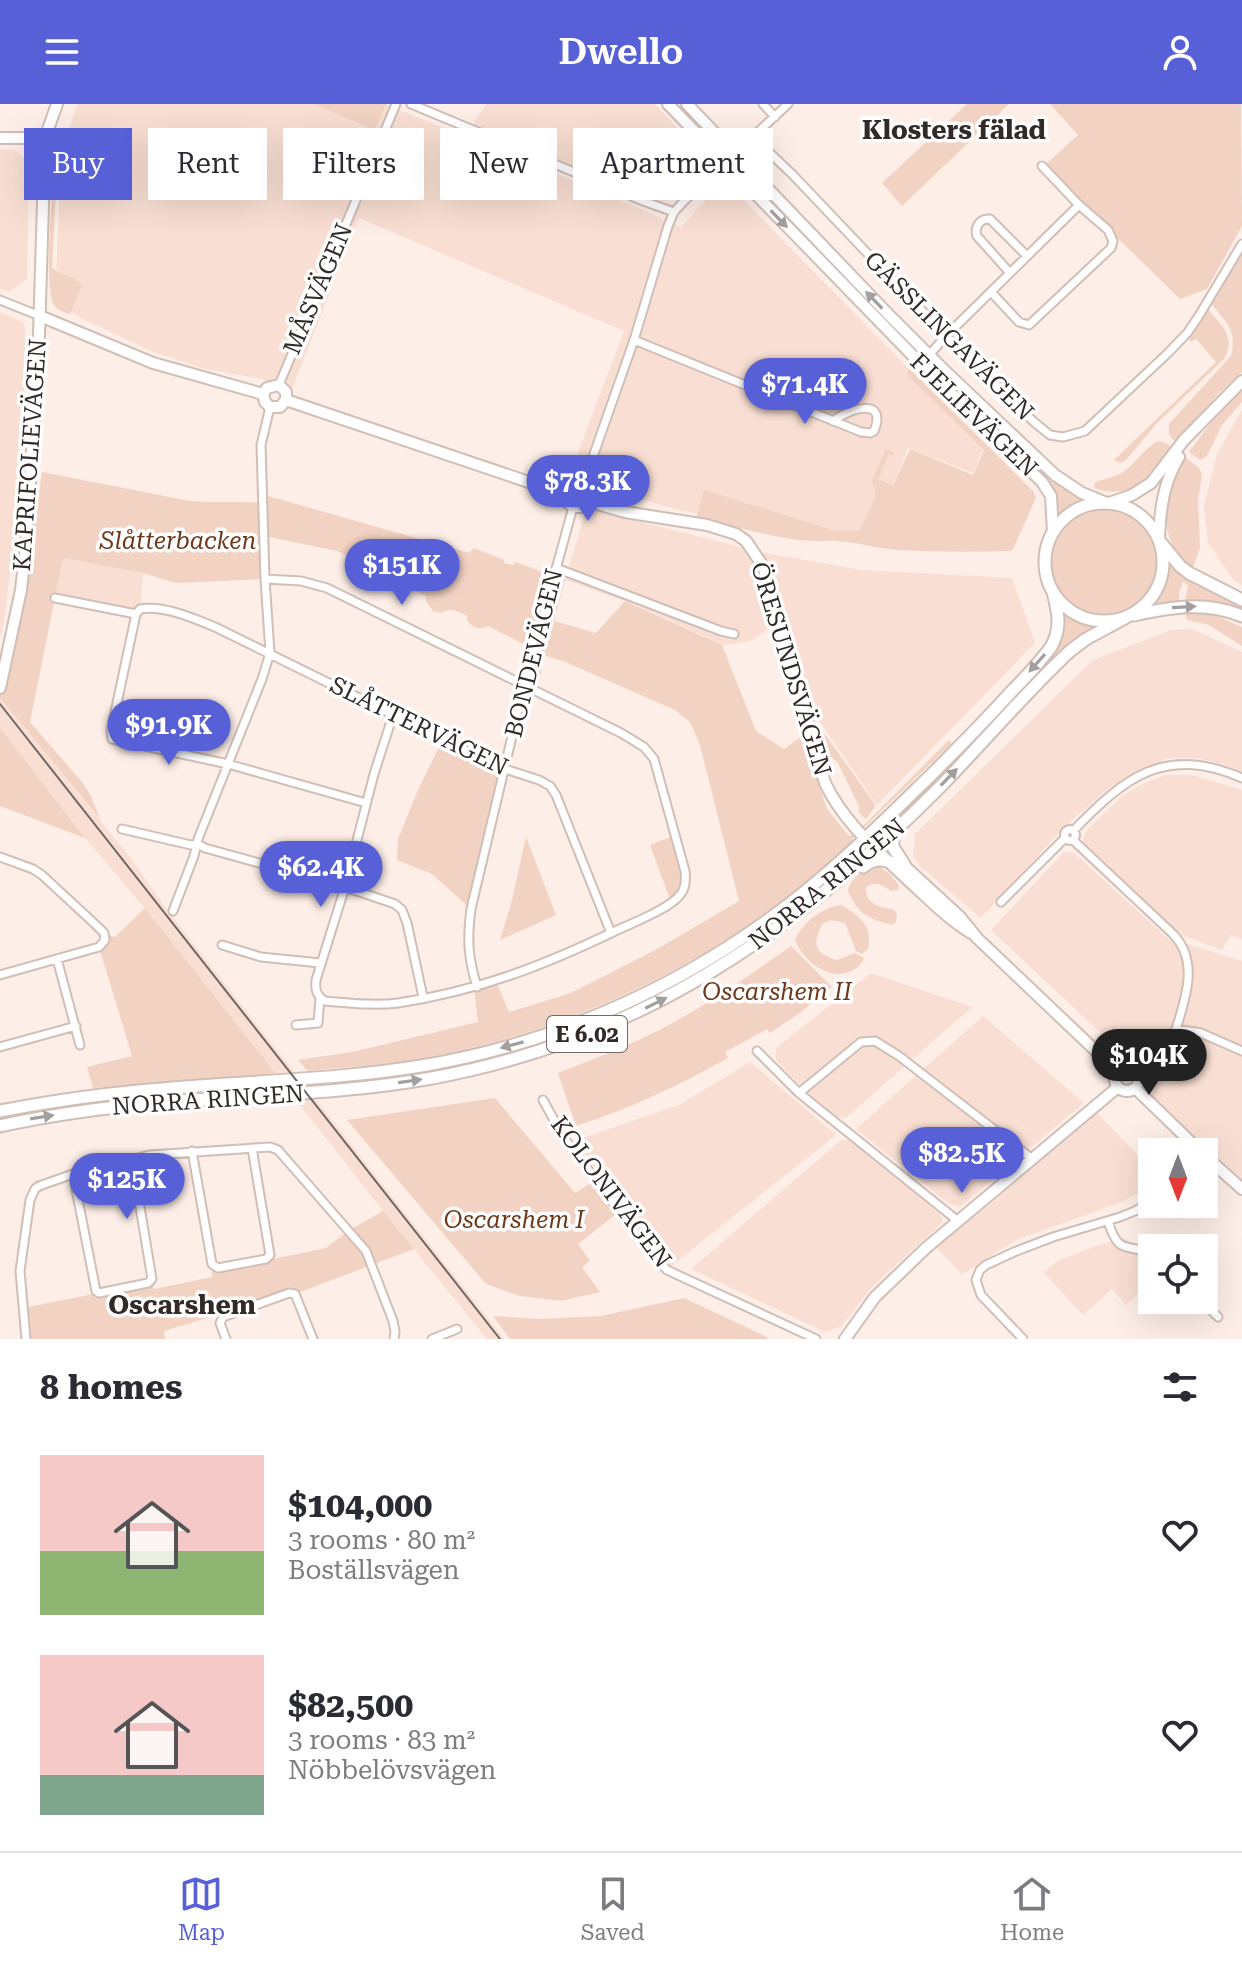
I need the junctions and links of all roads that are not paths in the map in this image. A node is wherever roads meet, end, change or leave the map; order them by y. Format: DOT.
graph roads {
  1 [pos="57,104"];
  2 [pos="396,104"];
  3 [pos="411,104"];
  4 [pos="668,104"];
  5 [pos="687,104"];
  6 [pos="763,104"];
  7 [pos="788,104"];
  8 [pos="775,117"];
  9 [pos="49,128"];
  10 [pos="691,128"];
  11 [pos="710,128"];
  12 [pos="763,128"];
  13 [pos="0,138"];
  14 [pos="24,138"];
  15 [pos="773,156"];
  16 [pos="1042,166"];
  17 [pos="773,193"];
  18 [pos="42,200"];
  19 [pos="685,200"];
  20 [pos="760,200"];
  21 [pos="1079,205"];
  22 [pos="674,212"];
  23 [pos="1242,244"];
  24 [pos="1027,256"];
  25 [pos="1010,273"];
  26 [pos="991,292"];
  27 [pos="0,300"];
  28 [pos="40,316"];
  29 [pos="946,336"];
  30 [pos="634,340"];
  31 [pos="908,351"];
  32 [pos="929,355"];
  33 [pos="932,375"];
  34 [pos="1242,381"];
  35 [pos="279,385"];
  36 [pos="263,394"];
  37 [pos="286,400"];
  38 [pos="1215,406"];
  39 [pos="270,407"];
  40 [pos="833,421"];
  41 [pos="582,488"];
  42 [pos="567,495"];
  43 [pos="587,501"];
  44 [pos="1106,502"];
  45 [pos="573,507"];
  46 [pos="1053,532"];
  47 [pos="1160,540"];
  48 [pos="556,568"];
  49 [pos="265,579"];
  50 [pos="1053,592"];
  51 [pos="55,598"];
  52 [pos="1242,600"];
  53 [pos="138,612"];
  54 [pos="1242,616"];
  55 [pos="1125,618"];
  56 [pos="734,634"];
  57 [pos="270,653"];
  58 [pos="524,686"];
  59 [pos="0,688"];
  60 [pos="393,715"];
  61 [pos="228,764"];
  62 [pos="505,770"];
  63 [pos="1242,778"];
  64 [pos="366,803"];
  65 [pos="122,829"];
  66 [pos="893,832"];
  67 [pos="1070,836"];
  68 [pos="873,840"];
  69 [pos="198,844"];
  70 [pos="0,857"];
  71 [pos="890,862"];
  72 [pos="904,864"];
  73 [pos="832,886"];
  74 [pos="345,887"];
  75 [pos="1001,902"];
  76 [pos="173,911"];
  77 [pos="611,933"];
  78 [pos="971,933"];
  79 [pos="222,945"];
  80 [pos="57,959"];
  81 [pos="320,963"];
  82 [pos="0,975"];
  83 [pos="477,987"];
  84 [pos="423,997"];
  85 [pos="323,999"];
  86 [pos="296,1025"];
  87 [pos="76,1026"];
  88 [pos="1176,1029"];
  89 [pos="80,1045"];
  90 [pos="0,1047"];
  91 [pos="757,1051"];
  92 [pos="1242,1051"];
  93 [pos="1136,1071"];
  94 [pos="1118,1072"];
  95 [pos="1118,1087"];
  96 [pos="1135,1088"];
  97 [pos="799,1093"];
  98 [pos="543,1100"];
  99 [pos="0,1111"];
  100 [pos="0,1126"];
  101 [pos="1187,1138"];
  102 [pos="252,1148"];
  103 [pos="192,1151"];
  104 [pos="1031,1158"];
  105 [pos="132,1159"];
  106 [pos="1218,1167"];
  107 [pos="73,1174"];
  108 [pos="1242,1189"];
  109 [pos="1138,1209"];
  110 [pos="958,1221"];
  111 [pos="1108,1221"];
  112 [pos="1138,1250"];
  113 [pos="1215,1314"];
  114 [pos="1218,1317"];
  115 [pos="457,1329"];
  116 [pos="26,1339"];
  117 [pos="226,1339"];
  118 [pos="313,1339"];
  119 [pos="394,1339"];
  120 [pos="432,1339"];
  121 [pos="816,1339"];
  122 [pos="845,1339"];
  123 [pos="1023,1339"];
  1 -- 9 [label="street, KAPRIFOLIEVÄGEN"];
  2 -- 35 [label="street, MÅSVÄGEN"];
  3 -- 22 [label="street"];
  4 -- 10 [label="street, FJELIEVÄGEN"];
  5 -- 11 [label="street, FJELIEVÄGEN"];
  6 -- 8 [label="street"];
  7 -- 8 [label="street"];
  8 -- 12 [label="street"];
  13 -- 14 [label="street"];
  15 -- 29 [label="street, GÄSSLINGAVÄGEN"];
  16 -- 21 [label="street"];
  32 -- 17 [label="street, FJELIEVÄGEN, one-way"];
  18 -- 28 [label="street, KAPRIFOLIEVÄGEN"];
  19 -- 22 [label="street"];
  20 -- 31 [label="street, FJELIEVÄGEN, one-way"];
  21 -- 24 [label="street"];
  21 -- 26 [label="street"];
  22 -- 30 [label="street"];
  23 -- 29 [label="street, GÄSSLINGAVÄGEN"];
  24 -- 25 [label="street"];
  24 -- 25 [label="street"];
  25 -- 26 [label="street"];
  26 -- 29 [label="street"];
  27 -- 28 [label="street"];
  28 -- 36 [label="street"];
  28 -- 59 [label="street, KAPRIFOLIEVÄGEN"];
  29 -- 32 [label="street"];
  30 -- 40 [label="street"];
  30 -- 41 [label="street"];
  31 -- 32 [label="street"];
  31 -- 33 [label="street, FJELIEVÄGEN"];
  32 -- 33 [label="street"];
  32 -- 44 [label="street, FJELIEVÄGEN"];
  33 -- 46 [label="street, FJELIEVÄGEN"];
  34 -- 38 [label="street"];
  35 -- 36 [label="street"];
  35 -- 37 [label="street"];
  36 -- 39 [label="street"];
  37 -- 39 [label="street"];
  37 -- 42 [label="street"];
  38 -- 44 [label="street"];
  38 -- 47 [label="street"];
  39 -- 49 [label="street"];
  40 -- 40 [label="street"];
  41 -- 42 [label="street"];
  41 -- 43 [label="street"];
  42 -- 45 [label="street"];
  43 -- 45 [label="street"];
  43 -- 68 [label="street, ÖRESUNDSVÄGEN"];
  44 -- 46 [label="main road"];
  44 -- 47 [label="main road"];
  45 -- 48 [label="street, BONDEVÄGEN"];
  46 -- 50 [label="main road"];
  47 -- 52 [label="main road"];
  47 -- 55 [label="main road"];
  48 -- 56 [label="street"];
  48 -- 58 [label="street, BONDEVÄGEN"];
  49 -- 57 [label="street"];
  49 -- 58 [label="street"];
  50 -- 55 [label="main road"];
  50 -- 68 [label="main road, NORRA RINGEN / E 6.02, one-way"];
  51 -- 53 [label="street, SLÅTTERVÄGEN"];
  53 -- 57 [label="street, SLÅTTERVÄGEN"];
  53 -- 61 [label="street"];
  55 -- 54 [label="main road, E 6.02, one-way"];
  66 -- 55 [label="main road, NORRA RINGEN / E 6.02, one-way"];
  57 -- 60 [label="street, SLÅTTERVÄGEN"];
  57 -- 61 [label="street"];
  58 -- 62 [label="street, BONDEVÄGEN"];
  58 -- 77 [label="street"];
  60 -- 62 [label="street, SLÅTTERVÄGEN"];
  60 -- 64 [label="street"];
  61 -- 64 [label="street"];
  61 -- 69 [label="street"];
  62 -- 77 [label="street, SLÅTTERVÄGEN"];
  62 -- 83 [label="street, BONDEVÄGEN"];
  63 -- 67 [label="street"];
  64 -- 74 [label="street"];
  65 -- 69 [label="street"];
  66 -- 68 [label="main road, NORRA RINGEN / E 6.02"];
  66 -- 72 [label="main road"];
  67 -- 75 [label="street"];
  67 -- 88 [label="street"];
  68 -- 71 [label="street"];
  68 -- 72 [label="street"];
  68 -- 73 [label="main road, NORRA RINGEN / E 6.02"];
  68 -- 99 [label="main road, NORRA RINGEN / E 6.02, one-way"];
  69 -- 74 [label="street"];
  69 -- 76 [label="street"];
  70 -- 80 [label="street"];
  71 -- 73 [label="main road"];
  71 -- 78 [label="street"];
  72 -- 78 [label="street"];
  100 -- 73 [label="main road, NORRA RINGEN / E 6.02, one-way"];
  74 -- 81 [label="street"];
  74 -- 84 [label="street"];
  77 -- 83 [label="street"];
  78 -- 94 [label="street"];
  79 -- 81 [label="street"];
  80 -- 82 [label="street"];
  80 -- 87 [label="street"];
  81 -- 85 [label="street"];
  83 -- 84 [label="street"];
  84 -- 85 [label="street"];
  85 -- 86 [label="street"];
  87 -- 89 [label="street"];
  87 -- 90 [label="street"];
  88 -- 92 [label="street"];
  88 -- 93 [label="street"];
  91 -- 97 [label="street"];
  93 -- 94 [label="street"];
  93 -- 96 [label="street"];
  94 -- 95 [label="street"];
  95 -- 96 [label="street"];
  95 -- 104 [label="street"];
  96 -- 101 [label="street"];
  97 -- 104 [label="street"];
  97 -- 110 [label="street"];
  98 -- 121 [label="street, KOLONIVÄGEN"];
  102 -- 103 [label="street"];
  102 -- 103 [label="street"];
  102 -- 119 [label="street"];
  103 -- 105 [label="street"];
  104 -- 110 [label="street"];
  105 -- 107 [label="street"];
  105 -- 107 [label="street"];
  106 -- 108 [label="street"];
  107 -- 116 [label="street"];
  109 -- 111 [label="street"];
  110 -- 122 [label="street"];
  111 -- 112 [label="street"];
  111 -- 123 [label="street"];
  113 -- 114 [label="street"];
  115 -- 120 [label="street"];
  117 -- 118 [label="street"];
}
